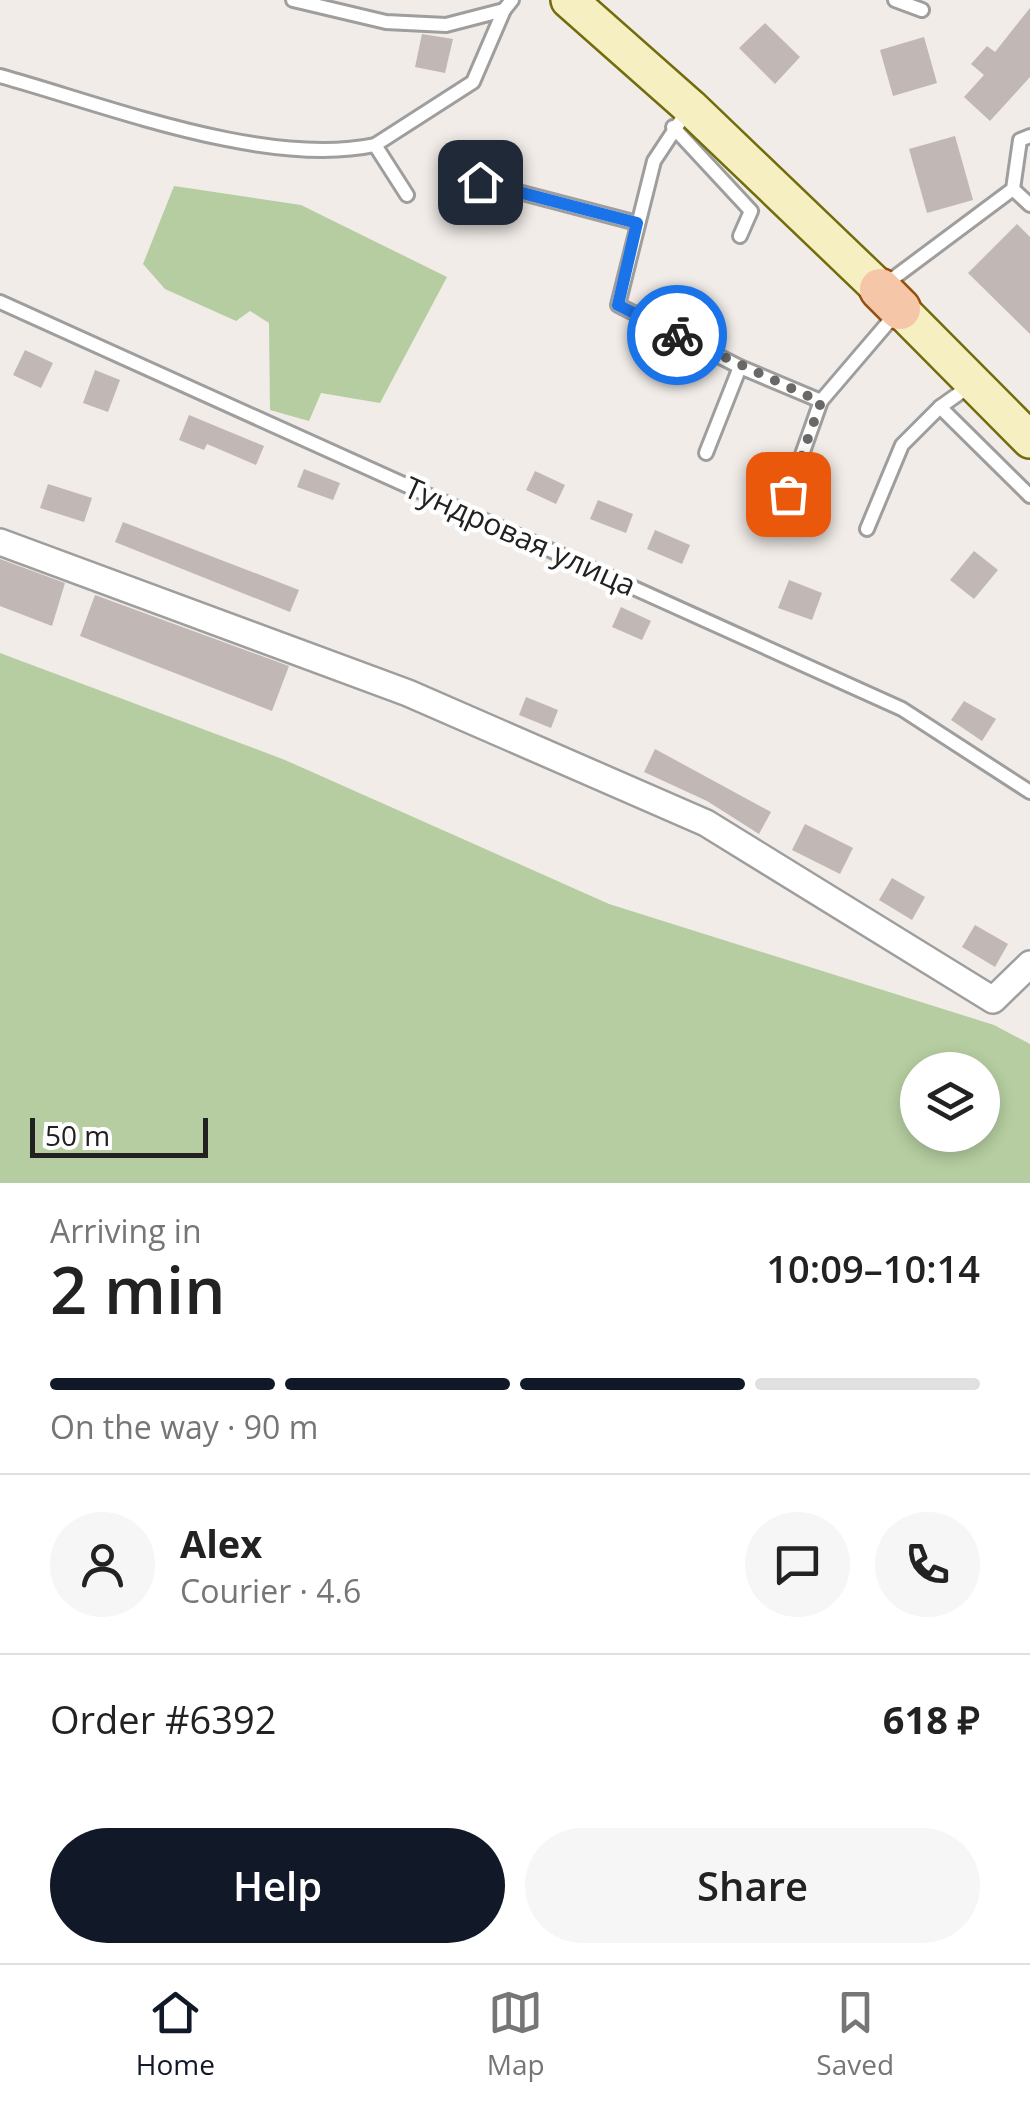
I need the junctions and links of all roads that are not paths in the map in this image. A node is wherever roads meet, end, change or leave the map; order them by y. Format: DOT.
graph roads {
  1 [pos="292,0"];
  2 [pos="569,0"];
  3 [pos="895,0"];
  4 [pos="508,5"];
  5 [pos="922,10"];
  6 [pos="0,76"];
  7 [pos="682,117"];
  8 [pos="1030,136"];
  9 [pos="376,144"];
  10 [pos="480,182"];
  11 [pos="1013,189"];
  12 [pos="407,195"];
  13 [pos="1030,205"];
  14 [pos="637,223"];
  15 [pos="740,236"];
  16 [pos="890,299"];
  17 [pos="0,302"];
  18 [pos="740,367"];
  19 [pos="973,383"];
  20 [pos="821,402"];
  21 [pos="940,407"];
  22 [pos="1030,440"];
  23 [pos="706,453"];
  24 [pos="788,494"];
  25 [pos="1030,496"];
  26 [pos="867,529"];
  27 [pos="0,542"];
  28 [pos="1030,792"];
  29 [pos="1030,964"];
  1 -- 4 [label="lane"];
  2 -- 7 [label="main road"];
  3 -- 5 [label="lane"];
  4 -- 9 [label="lane"];
  6 -- 9 [label="lane"];
  7 -- 14 [label="lane"];
  7 -- 15 [label="lane"];
  7 -- 16 [label="main road"];
  8 -- 11 [label="lane"];
  9 -- 12 [label="lane"];
  10 -- 14 [label="lane"];
  11 -- 13 [label="lane"];
  11 -- 16 [label="lane"];
  14 -- 18 [label="lane"];
  16 -- 19 [label="main road"];
  16 -- 20 [label="lane"];
  17 -- 28 [label="lane, Тундровая улица"];
  18 -- 20 [label="lane"];
  18 -- 23 [label="lane"];
  19 -- 21 [label="lane"];
  19 -- 22 [label="main road"];
  20 -- 24 [label="lane"];
  21 -- 25 [label="lane"];
  21 -- 26 [label="lane"];
  27 -- 29 [label="street"];
}
